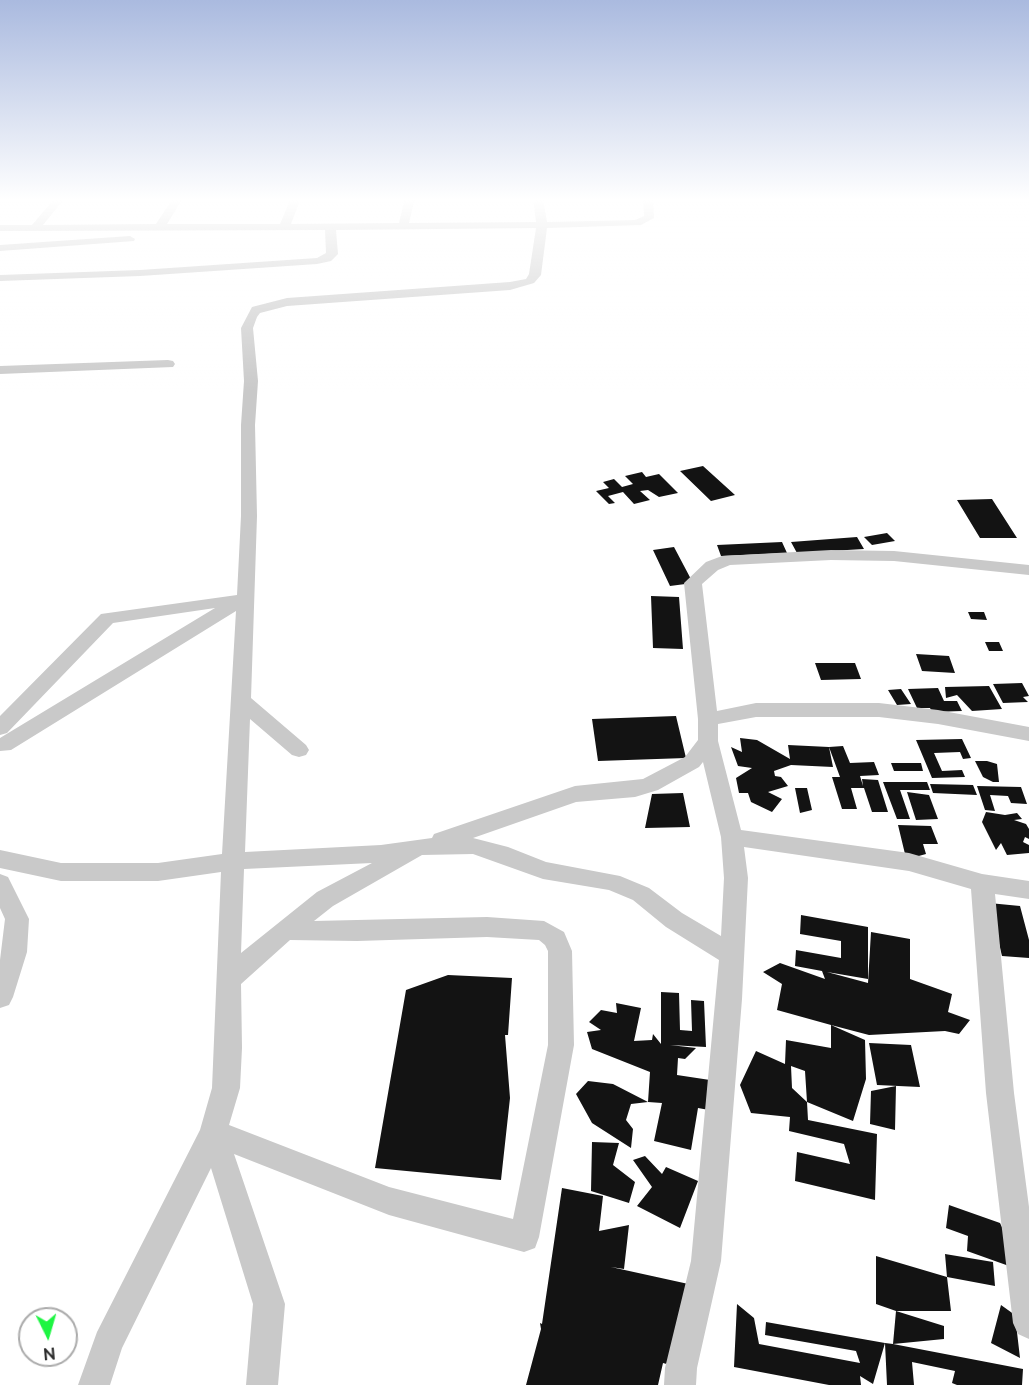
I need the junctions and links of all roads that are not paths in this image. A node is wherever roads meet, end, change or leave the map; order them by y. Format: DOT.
graph roads {
  1 [pos="294,263"];
  2 [pos="537,263"];
  3 [pos="0,278"];
  4 [pos="168,364"];
  5 [pos="0,370"];
  6 [pos="1029,570"];
  7 [pos="245,599"];
  8 [pos="240,700"];
  9 [pos="708,730"];
  10 [pos="1029,734"];
  11 [pos="2,736"];
  12 [pos="299,750"];
  13 [pos="732,837"];
  14 [pos="422,847"];
  15 [pos="0,859"];
  16 [pos="234,861"];
  17 [pos="0,883"];
  18 [pos="982,883"];
  19 [pos="1029,890"];
  20 [pos="285,930"];
  21 [pos="731,955"];
  22 [pos="228,980"];
  23 [pos="0,997"];
  24 [pos="213,1132"];
  25 [pos="1029,1323"];
  26 [pos="94,1385"];
  27 [pos="261,1385"];
  28 [pos="680,1385"];
  1 -- 3 [label="street"];
  2 -- 7 [label="street"];
  4 -- 5 [label="street"];
  6 -- 9 [label="street"];
  7 -- 8 [label="street"];
  7 -- 11 [label="street"];
  7 -- 11 [label="street"];
  8 -- 12 [label="street"];
  8 -- 16 [label="street"];
  9 -- 10 [label="street"];
  9 -- 13 [label="street"];
  9 -- 14 [label="street"];
  13 -- 18 [label="street"];
  13 -- 21 [label="street"];
  14 -- 16 [label="street"];
  14 -- 20 [label="street"];
  14 -- 21 [label="street"];
  15 -- 16 [label="street"];
  16 -- 22 [label="street"];
  17 -- 23 [label="street"];
  18 -- 19 [label="street"];
  18 -- 25 [label="street"];
  20 -- 22 [label="street"];
  20 -- 24 [label="street"];
  21 -- 28 [label="street"];
  22 -- 24 [label="street"];
  24 -- 26 [label="street"];
  24 -- 27 [label="street"];
}
